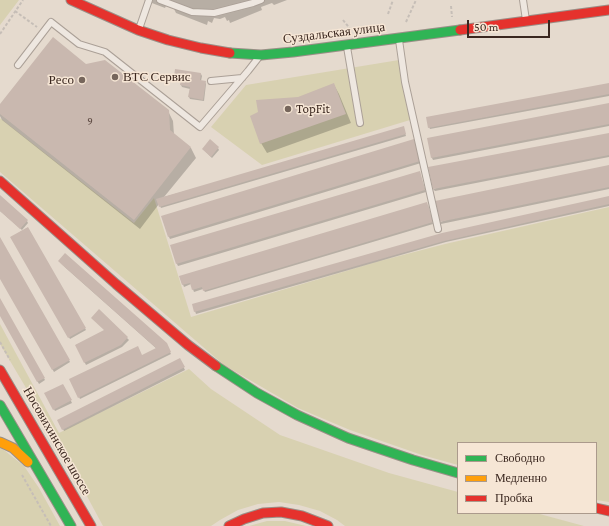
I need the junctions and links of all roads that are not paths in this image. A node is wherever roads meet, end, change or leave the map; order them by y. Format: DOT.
graph roads {
  1 [pos="71,0"];
  2 [pos="149,0"];
  3 [pos="160,0"];
  4 [pos="261,0"];
  5 [pos="523,0"];
  6 [pos="609,10"];
  7 [pos="526,21"];
  8 [pos="138,30"];
  9 [pos="399,38"];
  10 [pos="347,45"];
  11 [pos="261,54"];
  12 [pos="18,65"];
  13 [pos="242,78"];
  14 [pos="211,81"];
  15 [pos="360,123"];
  16 [pos="0,181"];
  17 [pos="438,229"];
  18 [pos="0,370"];
  19 [pos="0,405"];
  20 [pos="0,442"];
  21 [pos="39,472"];
  22 [pos="457,473"];
  23 [pos="597,508"];
  24 [pos="609,511"];
  25 [pos="71,526"];
  26 [pos="91,526"];
  27 [pos="229,526"];
  28 [pos="328,526"];
  1 -- 8 [label="main road, Суздальская улица"];
  2 -- 8 [label="lane"];
  3 -- 4 [label="lane"];
  5 -- 7 [label="lane"];
  6 -- 7 [label="main road, Суздальская улица"];
  7 -- 9 [label="main road, Суздальская улица"];
  8 -- 11 [label="main road, Суздальская улица"];
  9 -- 10 [label="main road, Суздальская улица"];
  9 -- 17 [label="lane"];
  10 -- 11 [label="main road, Суздальская улица"];
  10 -- 15 [label="lane"];
  11 -- 13 [label="lane"];
  12 -- 13 [label="lane"];
  13 -- 14 [label="lane"];
  16 -- 22 [label="main road"];
  18 -- 26 [label="main road, Носовихинское шоссе"];
  19 -- 21 [label="main road"];
  20 -- 21 [label="main road"];
  21 -- 25 [label="main road"];
  23 -- 24 [label="main road"];
  27 -- 28 [label="main road"];
}
